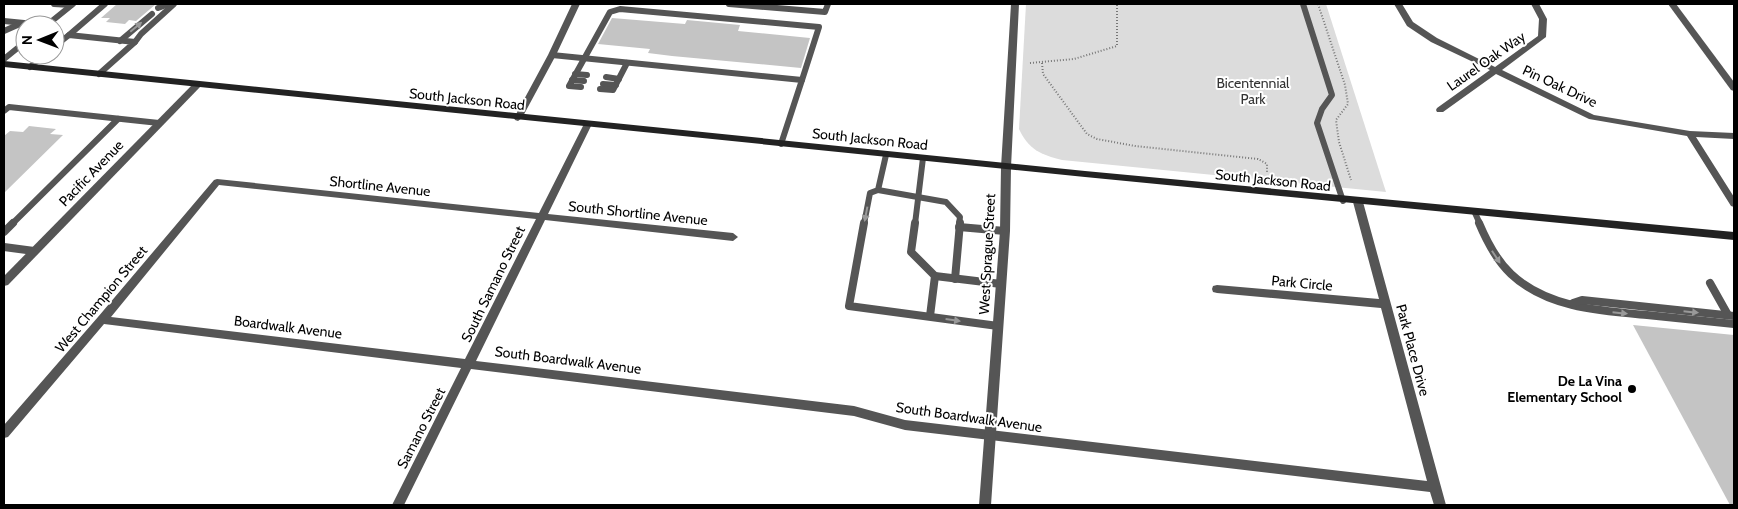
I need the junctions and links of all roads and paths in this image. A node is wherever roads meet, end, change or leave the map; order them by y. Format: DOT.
graph roads {
  1 [pos="54,4"];
  2 [pos="105,4"];
  3 [pos="169,4"];
  4 [pos="174,4"];
  5 [pos="576,4"];
  6 [pos="730,4"];
  7 [pos="828,4"];
  8 [pos="1015,4"];
  9 [pos="1117,4"];
  10 [pos="1303,4"];
  11 [pos="1398,4"];
  12 [pos="1534,4"];
  13 [pos="1672,4"];
  14 [pos="72,5"];
  15 [pos="158,8"];
  16 [pos="152,14"];
  17 [pos="58,15"];
  18 [pos="69,35"];
  19 [pos="65,38"];
  20 [pos="120,41"];
  21 [pos="135,42"];
  22 [pos="15,51"];
  23 [pos="552,55"];
  24 [pos="584,58"];
  25 [pos="4,60"];
  26 [pos="627,62"];
  27 [pos="1042,63"];
  28 [pos="4,64"];
  29 [pos="1030,64"];
  30 [pos="30,66"];
  31 [pos="1495,71"];
  32 [pos="99,74"];
  33 [pos="802,80"];
  34 [pos="584,81"];
  35 [pos="617,82"];
  36 [pos="198,84"];
  37 [pos="1734,88"];
  38 [pos="1440,110"];
  39 [pos="4,111"];
  40 [pos="518,118"];
  41 [pos="118,119"];
  42 [pos="159,123"];
  43 [pos="588,124"];
  44 [pos="1690,134"];
  45 [pos="1734,136"];
  46 [pos="780,144"];
  47 [pos="886,155"];
  48 [pos="923,158"];
  49 [pos="1006,167"];
  50 [pos="1267,172"];
  51 [pos="217,182"];
  52 [pos="878,190"];
  53 [pos="918,198"];
  54 [pos="1343,201"];
  55 [pos="1358,202"];
  56 [pos="1734,204"];
  57 [pos="1475,213"];
  58 [pos="541,217"];
  59 [pos="959,227"];
  60 [pos="1005,231"];
  61 [pos="4,232"];
  62 [pos="1734,236"];
  63 [pos="733,237"];
  64 [pos="4,248"];
  65 [pos="34,251"];
  66 [pos="935,276"];
  67 [pos="955,279"];
  68 [pos="4,282"];
  69 [pos="1710,283"];
  70 [pos="1001,284"];
  71 [pos="1217,289"];
  72 [pos="1573,303"];
  73 [pos="1385,304"];
  74 [pos="930,316"];
  75 [pos="1731,316"];
  76 [pos="102,320"];
  77 [pos="1734,324"];
  78 [pos="998,326"];
  79 [pos="470,364"];
  80 [pos="4,433"];
  81 [pos="990,436"];
  82 [pos="1435,487"];
  83 [pos="398,505"];
  84 [pos="985,505"];
  85 [pos="1440,505"];
  1 -- 14 [label="lane"];
  2 -- 18 [label="lane"];
  3 -- 15 [label="lane"];
  4 -- 21 [label="lane"];
  5 -- 23 [label="street"];
  6 -- 7 [label="lane"];
  8 -- 49 [label="street, West Sprague Street"];
  9 -- 27 [label="path"];
  10 -- 54 [label="lane"];
  11 -- 31 [label="street, Pin Oak Drive"];
  12 -- 31 [label="street, Laurel Oak Way"];
  13 -- 37 [label="street"];
  14 -- 17 [label="lane"];
  20 -- 16 [label="lane, one-way"];
  18 -- 19 [label="lane"];
  18 -- 20 [label="lane"];
  20 -- 21 [label="lane"];
  21 -- 32 [label="lane"];
  22 -- 25 [label="lane"];
  23 -- 24 [label="lane"];
  23 -- 40 [label="street"];
  24 -- 26 [label="lane"];
  24 -- 33 [label="lane"];
  24 -- 34 [label="lane"];
  26 -- 33 [label="lane"];
  26 -- 35 [label="lane"];
  27 -- 29 [label="path"];
  27 -- 50 [label="path"];
  28 -- 30 [label="main road, South Jackson Road"];
  30 -- 32 [label="main road, South Jackson Road"];
  31 -- 38 [label="street, Laurel Oak Way"];
  31 -- 44 [label="street, Pin Oak Drive"];
  32 -- 36 [label="main road, South Jackson Road"];
  33 -- 46 [label="lane"];
  35 -- 35 [label="lane"];
  36 -- 40 [label="main road, South Jackson Road"];
  36 -- 42 [label="street, Pacific Avenue"];
  39 -- 41 [label="lane"];
  40 -- 43 [label="main road, South Jackson Road"];
  41 -- 42 [label="lane"];
  41 -- 61 [label="lane"];
  42 -- 65 [label="street, Pacific Avenue"];
  43 -- 46 [label="main road, South Jackson Road"];
  43 -- 58 [label="street, South Samano Street"];
  44 -- 45 [label="street, Pin Oak Drive"];
  44 -- 56 [label="street"];
  46 -- 47 [label="main road, South Jackson Road"];
  47 -- 48 [label="main road, South Jackson Road"];
  47 -- 52 [label="lane"];
  48 -- 49 [label="main road, South Jackson Road"];
  48 -- 53 [label="lane"];
  49 -- 54 [label="main road, South Jackson Road"];
  49 -- 60 [label="street, West Sprague Street"];
  51 -- 58 [label="street, Shortline Avenue"];
  51 -- 76 [label="street, West Champion Street"];
  52 -- 53 [label="lane"];
  52 -- 74 [label="lane, one-way"];
  53 -- 59 [label="lane"];
  53 -- 66 [label="lane"];
  54 -- 55 [label="main road, South Jackson Road"];
  55 -- 57 [label="main road, South Jackson Road"];
  55 -- 73 [label="street, Park Place Drive"];
  57 -- 62 [label="main road, South Jackson Road"];
  57 -- 72 [label="lane, one-way"];
  58 -- 63 [label="street, South Shortline Avenue"];
  58 -- 79 [label="street, South Samano Street"];
  59 -- 60 [label="lane"];
  59 -- 67 [label="lane"];
  60 -- 70 [label="street, West Sprague Street"];
  64 -- 65 [label="lane"];
  65 -- 68 [label="street, Pacific Avenue"];
  66 -- 67 [label="lane"];
  66 -- 74 [label="lane"];
  67 -- 70 [label="lane"];
  69 -- 75 [label="lane"];
  70 -- 78 [label="street, West Sprague Street"];
  71 -- 73 [label="street, Park Circle"];
  72 -- 75 [label="lane, one-way"];
  72 -- 77 [label="lane, one-way"];
  73 -- 82 [label="street, Park Place Drive"];
  74 -- 78 [label="lane, one-way"];
  76 -- 79 [label="street, Boardwalk Avenue"];
  76 -- 80 [label="street, West Champion Street"];
  78 -- 81 [label="street, West Sprague Street"];
  79 -- 81 [label="street, South Boardwalk Avenue"];
  79 -- 83 [label="street, Samano Street"];
  81 -- 82 [label="street, South Boardwalk Avenue"];
  81 -- 84 [label="street, West Sprague Street"];
  82 -- 85 [label="street, Park Place Drive"];
}
